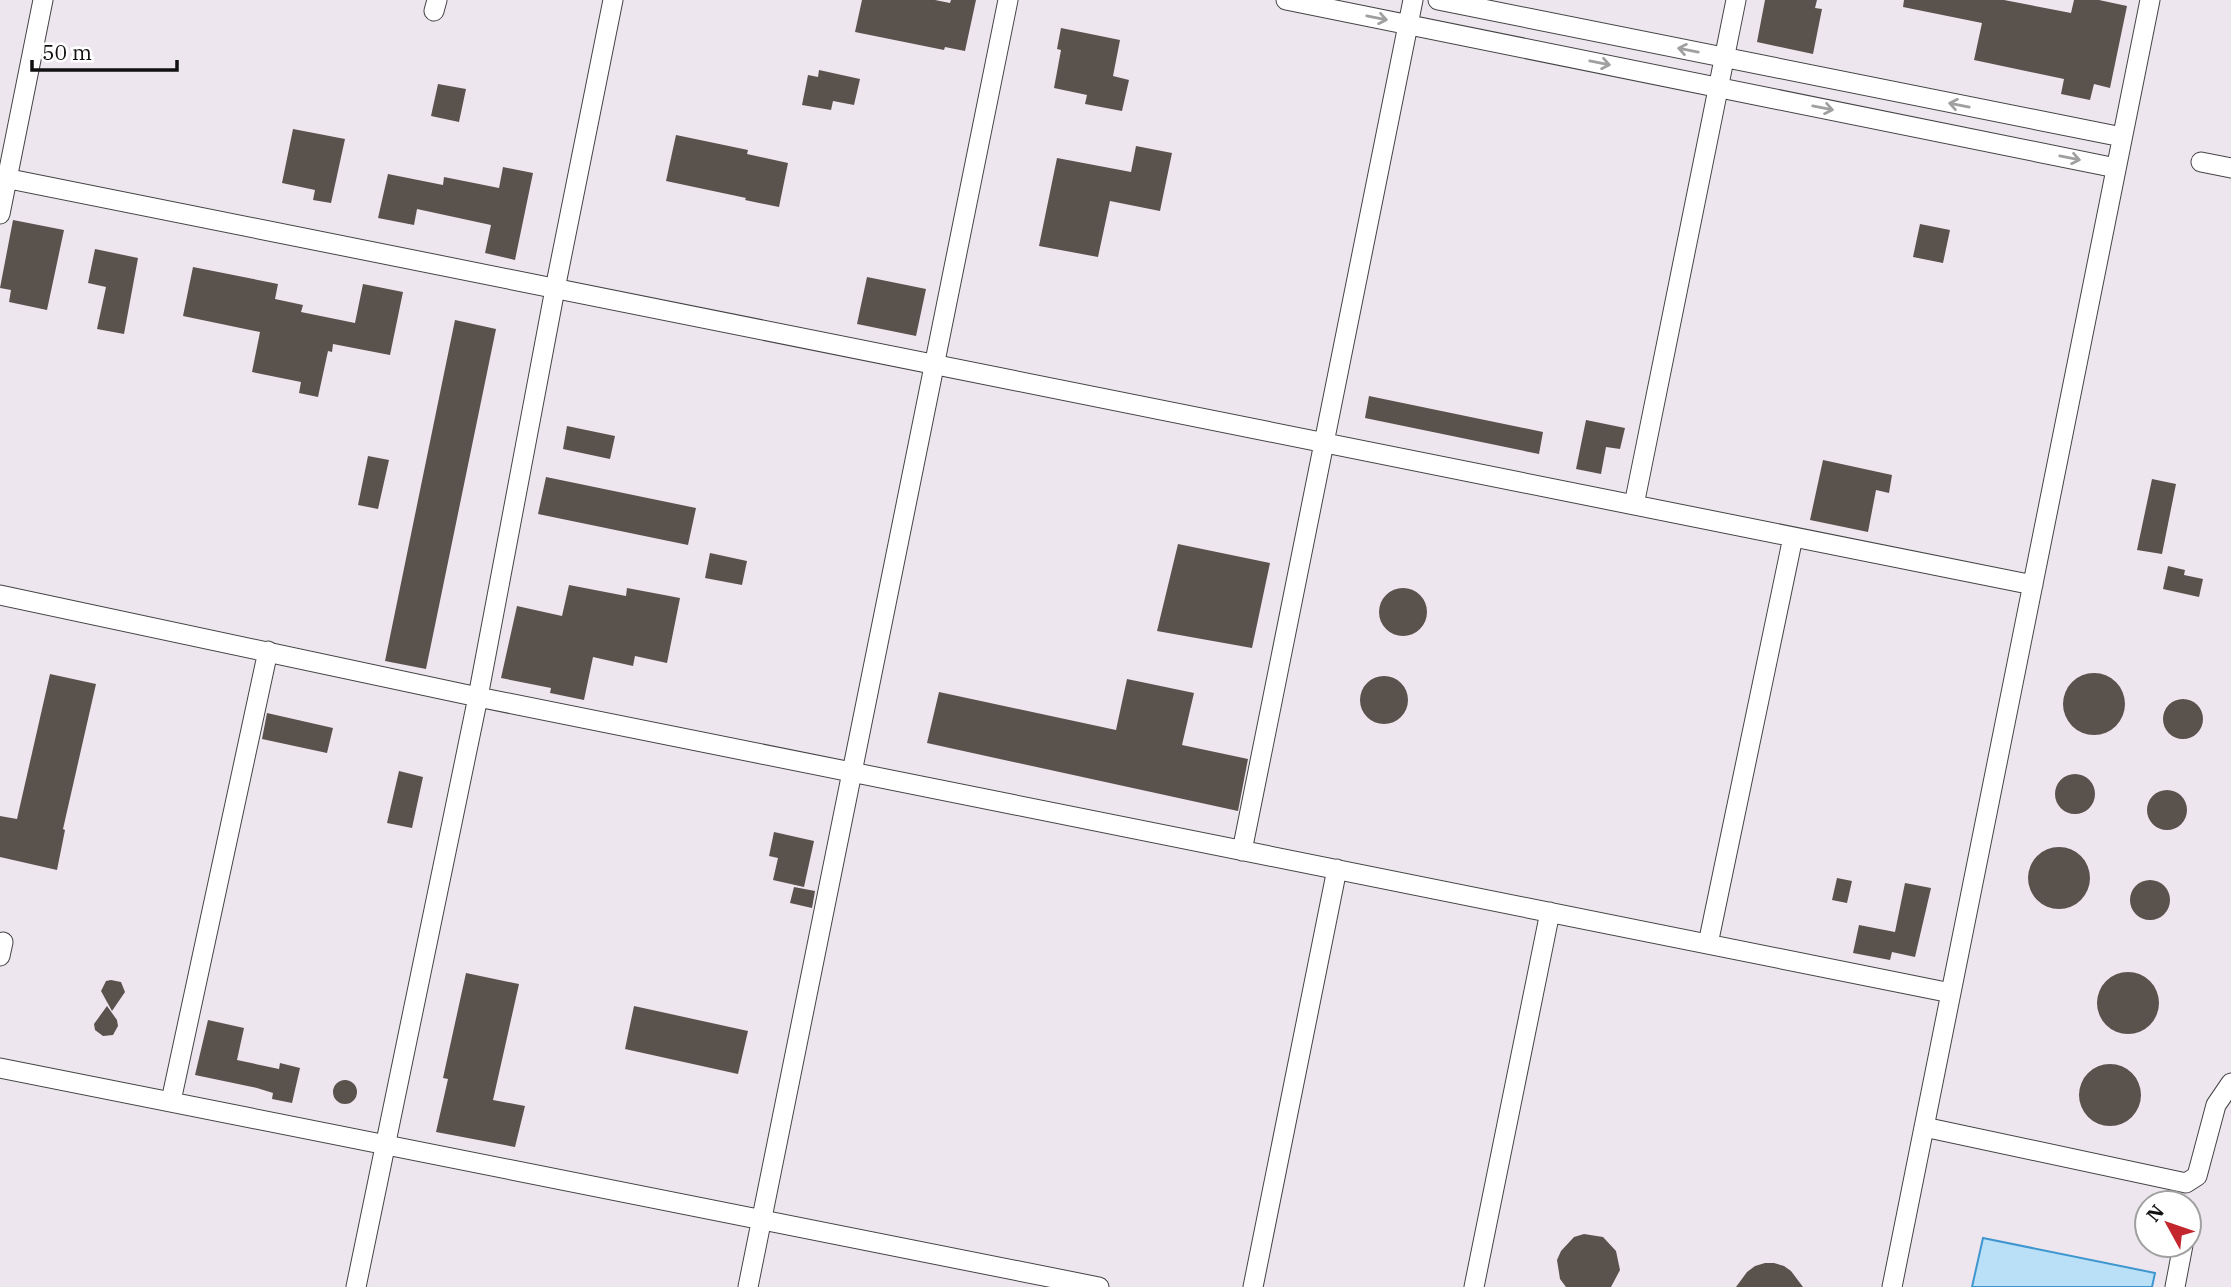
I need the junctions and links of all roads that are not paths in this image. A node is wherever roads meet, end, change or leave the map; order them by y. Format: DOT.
graph roads {
  1 [pos="43,0"];
  2 [pos="613,0"];
  3 [pos="1008,0"];
  4 [pos="1286,0"];
  5 [pos="1413,0"];
  6 [pos="1438,0"];
  7 [pos="1736,0"];
  8 [pos="2150,0"];
  9 [pos="1408,25"];
  10 [pos="1724,57"];
  11 [pos="1718,87"];
  12 [pos="1988,110"];
  13 [pos="2048,123"];
  14 [pos="2122,137"];
  15 [pos="1982,141"];
  16 [pos="2042,153"];
  17 [pos="2201,162"];
  18 [pos="2116,168"];
  19 [pos="2231,168"];
  20 [pos="4,178"];
  21 [pos="0,214"];
  22 [pos="555,289"];
  23 [pos="935,365"];
  24 [pos="1324,443"];
  25 [pos="1634,505"];
  26 [pos="1793,537"];
  27 [pos="2033,585"];
  28 [pos="0,594"];
  29 [pos="268,651"];
  30 [pos="478,697"];
  31 [pos="853,772"];
  32 [pos="1242,850"];
  33 [pos="1337,869"];
  34 [pos="1550,912"];
  35 [pos="1708,944"];
  36 [pos="1951,993"];
  37 [pos="0,1068"];
  38 [pos="2231,1083"];
  39 [pos="171,1101"];
  40 [pos="1924,1127"];
  41 [pos="386,1145"];
  42 [pos="763,1220"];
  43 [pos="2180,1259"];
  44 [pos="356,1287"];
  45 [pos="748,1287"];
  46 [pos="1099,1287"];
  47 [pos="1253,1287"];
  48 [pos="1474,1287"];
  49 [pos="1892,1287"];
  50 [pos="2175,1287"];
  1 -- 20 [label="lane"];
  2 -- 22 [label="lane"];
  3 -- 23 [label="lane"];
  4 -- 9 [label="lane, one-way"];
  5 -- 9 [label="lane"];
  10 -- 6 [label="lane, one-way"];
  7 -- 10 [label="lane"];
  8 -- 14 [label="lane"];
  9 -- 11 [label="lane, one-way"];
  9 -- 24 [label="lane"];
  10 -- 11 [label="lane"];
  12 -- 10 [label="lane, one-way"];
  11 -- 15 [label="lane, one-way"];
  11 -- 25 [label="lane"];
  12 -- 13 [label="lane"];
  12 -- 15 [label="lane"];
  13 -- 14 [label="lane"];
  13 -- 16 [label="lane"];
  14 -- 18 [label="lane"];
  15 -- 16 [label="lane"];
  16 -- 18 [label="lane, one-way"];
  17 -- 19 [label="lane"];
  18 -- 27 [label="lane"];
  20 -- 21 [label="lane"];
  20 -- 22 [label="lane"];
  22 -- 23 [label="lane"];
  22 -- 30 [label="lane"];
  23 -- 24 [label="lane"];
  23 -- 31 [label="lane"];
  24 -- 25 [label="lane"];
  24 -- 32 [label="lane"];
  25 -- 26 [label="lane"];
  26 -- 27 [label="lane"];
  26 -- 35 [label="lane"];
  27 -- 36 [label="lane"];
  28 -- 29 [label="lane"];
  29 -- 30 [label="lane"];
  29 -- 39 [label="lane"];
  30 -- 31 [label="lane"];
  30 -- 41 [label="lane"];
  31 -- 32 [label="lane"];
  31 -- 42 [label="lane"];
  32 -- 33 [label="lane"];
  33 -- 34 [label="lane"];
  33 -- 47 [label="lane"];
  34 -- 35 [label="lane"];
  34 -- 48 [label="lane"];
  35 -- 36 [label="lane"];
  36 -- 40 [label="lane"];
  37 -- 39 [label="lane"];
  38 -- 40 [label="lane"];
  39 -- 41 [label="lane"];
  40 -- 49 [label="lane"];
  41 -- 42 [label="lane"];
  41 -- 44 [label="lane"];
  42 -- 45 [label="lane"];
  42 -- 46 [label="lane"];
  43 -- 50 [label="lane"];
}
